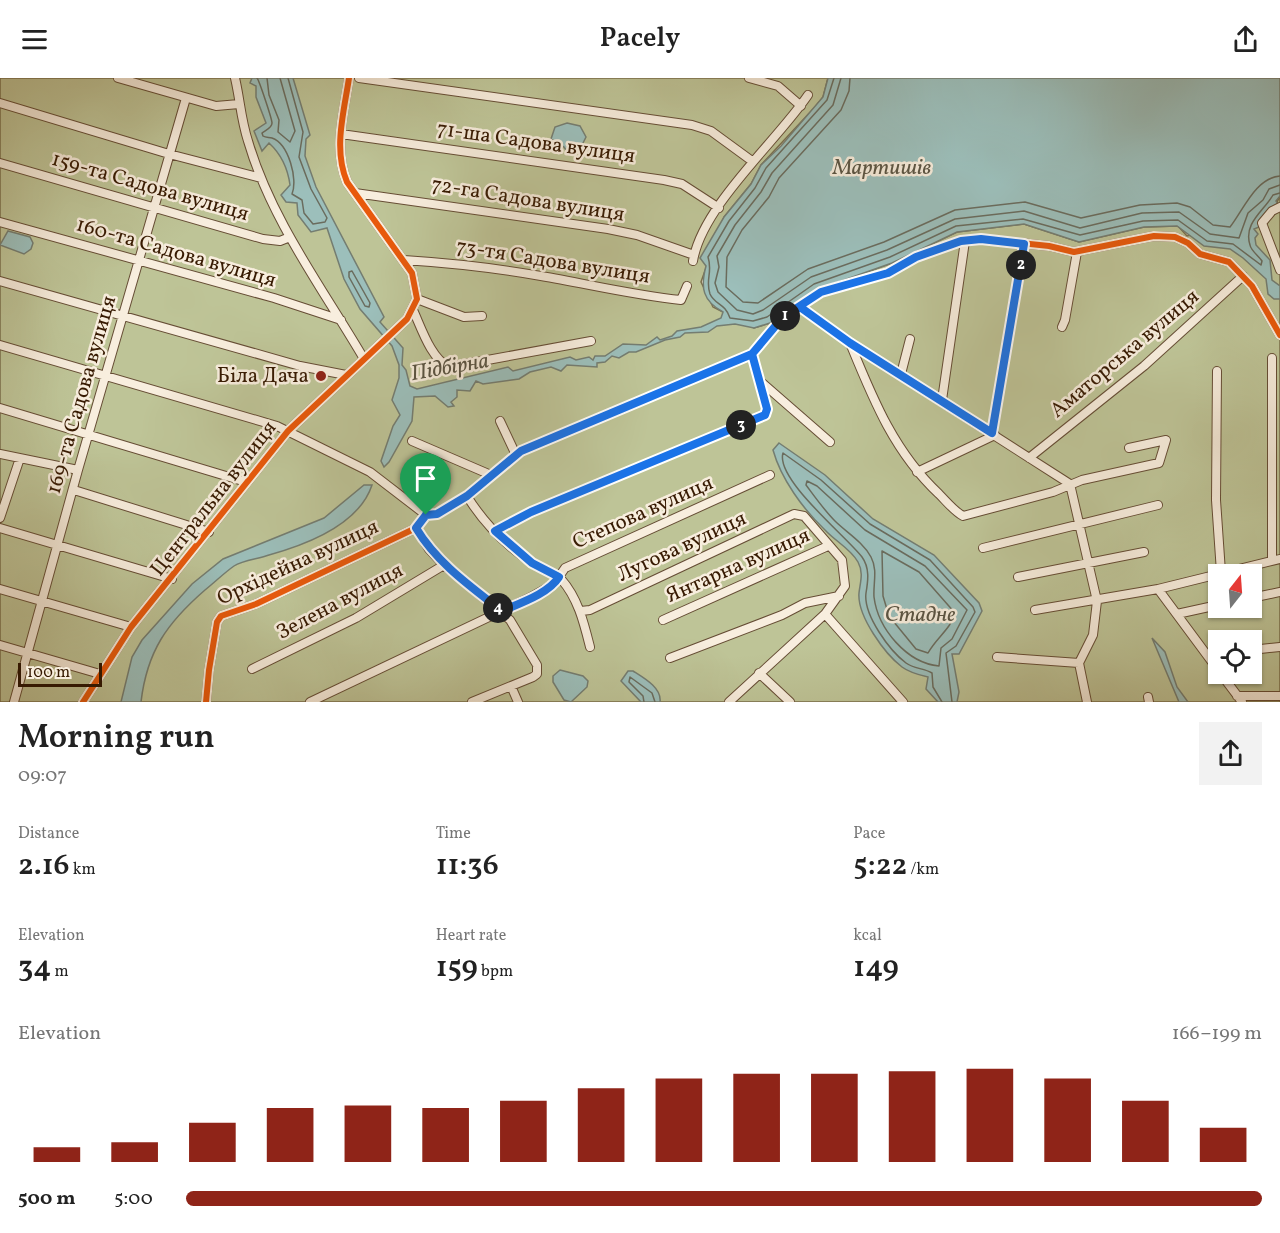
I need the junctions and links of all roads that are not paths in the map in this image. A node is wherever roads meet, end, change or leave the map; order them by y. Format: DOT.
graph roads {
  1 [pos="118,78"];
  2 [pos="235,78"];
  3 [pos="349,78"];
  4 [pos="359,78"];
  5 [pos="749,78"];
  6 [pos="808,95"];
  7 [pos="186,98"];
  8 [pos="0,104"];
  9 [pos="239,104"];
  10 [pos="801,106"];
  11 [pos="341,134"];
  12 [pos="170,154"];
  13 [pos="752,161"];
  14 [pos="0,163"];
  15 [pos="261,178"];
  16 [pos="355,193"];
  17 [pos="155,207"];
  18 [pos="1280,207"];
  19 [pos="719,208"];
  20 [pos="0,222"];
  21 [pos="290,237"];
  22 [pos="965,241"];
  23 [pos="1024,244"];
  24 [pos="1077,252"];
  25 [pos="404,260"];
  26 [pos="139,261"];
  27 [pos="1280,270"];
  28 [pos="1243,276"];
  29 [pos="0,281"];
  30 [pos="687,286"];
  31 [pos="417,299"];
  32 [pos="800,307"];
  33 [pos="413,310"];
  34 [pos="124,316"];
  35 [pos="482,316"];
  36 [pos="341,320"];
  37 [pos="1062,327"];
  38 [pos="1280,335"];
  39 [pos="910,339"];
  40 [pos="591,341"];
  41 [pos="850,343"];
  42 [pos="0,345"];
  43 [pos="752,354"];
  44 [pos="1272,358"];
  45 [pos="363,359"];
  46 [pos="1217,371"];
  47 [pos="901,374"];
  48 [pos="107,375"];
  49 [pos="346,375"];
  50 [pos="759,380"];
  51 [pos="942,400"];
  52 [pos="0,408"];
  53 [pos="500,421"];
  54 [pos="288,431"];
  55 [pos="89,434"];
  56 [pos="994,434"];
  57 [pos="412,441"];
  58 [pos="830,442"];
  59 [pos="1129,448"];
  60 [pos="0,454"];
  61 [pos="516,455"];
  62 [pos="20,458"];
  63 [pos="1029,458"];
  64 [pos="78,470"];
  65 [pos="917,472"];
  66 [pos="491,475"];
  67 [pos="770,476"];
  68 [pos="246,482"];
  69 [pos="1070,484"];
  70 [pos="74,490"];
  71 [pos="467,496"];
  72 [pos="1158,505"];
  73 [pos="426,515"];
  74 [pos="0,518"];
  75 [pos="1079,525"];
  76 [pos="0,528"];
  77 [pos="416,528"];
  78 [pos="495,531"];
  79 [pos="209,532"];
  80 [pos="58,546"];
  81 [pos="828,546"];
  82 [pos="983,548"];
  83 [pos="1144,552"];
  84 [pos="1276,560"];
  85 [pos="1088,562"];
  86 [pos="1220,564"];
  87 [pos="1258,564"];
  88 [pos="444,565"];
  89 [pos="1208,576"];
  90 [pos="559,577"];
  91 [pos="1018,577"];
  92 [pos="172,579"];
  93 [pos="0,589"];
  94 [pos="1158,589"];
  95 [pos="1280,592"];
  96 [pos="839,596"];
  97 [pos="1262,596"];
  98 [pos="42,601"];
  99 [pos="1097,601"];
  100 [pos="1208,607"];
  101 [pos="1035,610"];
  102 [pos="502,611"];
  103 [pos="581,611"];
  104 [pos="825,614"];
  105 [pos="1177,614"];
  106 [pos="663,620"];
  107 [pos="131,627"];
  108 [pos="0,645"];
  109 [pos="590,647"];
  110 [pos="1280,647"];
  111 [pos="1262,649"];
  112 [pos="28,653"];
  113 [pos="1206,654"];
  114 [pos="997,657"];
  115 [pos="1208,657"];
  116 [pos="670,658"];
  117 [pos="1079,663"];
  118 [pos="252,669"];
  119 [pos="759,673"];
  120 [pos="100,674"];
  121 [pos="1228,684"];
  122 [pos="511,686"];
  123 [pos="1280,696"];
  124 [pos="1240,699"];
  125 [pos="14,702"];
  126 [pos="83,702"];
  127 [pos="207,702"];
  128 [pos="310,702"];
  129 [pos="472,702"];
  130 [pos="518,702"];
  131 [pos="729,702"];
  132 [pos="790,702"];
  133 [pos="903,702"];
  134 [pos="1087,702"];
  1 -- 7 [label="street"];
  2 -- 9 [label="street"];
  3 -- 11 [label="street"];
  4 -- 13 [label="street"];
  5 -- 10 [label="street"];
  6 -- 10 [label="street"];
  7 -- 9 [label="street"];
  7 -- 12 [label="street, 169-та Садова вулиця"];
  8 -- 12 [label="street"];
  9 -- 15 [label="street"];
  10 -- 13 [label="street"];
  11 -- 16 [label="street"];
  11 -- 19 [label="street, 71-ша Садова вулиця"];
  12 -- 15 [label="street"];
  12 -- 17 [label="street, 169-та Садова вулиця"];
  13 -- 19 [label="street"];
  14 -- 17 [label="street, 159-та Садова вулиця"];
  15 -- 21 [label="street"];
  16 -- 19 [label="street, 72-га Садова вулиця"];
  16 -- 25 [label="street"];
  17 -- 21 [label="street, 159-та Садова вулиця"];
  17 -- 26 [label="street, 169-та Садова вулиця"];
  18 -- 27 [label="street"];
  20 -- 26 [label="street, 160-та Садова вулиця"];
  21 -- 36 [label="street"];
  22 -- 23 [label="street"];
  22 -- 32 [label="street"];
  22 -- 51 [label="street"];
  23 -- 24 [label="street"];
  23 -- 56 [label="street"];
  24 -- 28 [label="street"];
  24 -- 37 [label="street"];
  25 -- 30 [label="street, 73-тя Садова вулиця"];
  25 -- 31 [label="street"];
  26 -- 34 [label="street, 169-та Садова вулиця"];
  26 -- 36 [label="street, 160-та Садова вулиця"];
  28 -- 38 [label="street"];
  28 -- 63 [label="street, Аматорська вулиця"];
  29 -- 34 [label="street"];
  31 -- 33 [label="street, Центральна вулиця"];
  31 -- 35 [label="street"];
  32 -- 41 [label="street"];
  32 -- 43 [label="street"];
  33 -- 40 [label="street"];
  33 -- 45 [label="street, Центральна вулиця"];
  34 -- 48 [label="street, 169-та Садова вулиця"];
  34 -- 49 [label="street"];
  36 -- 45 [label="street"];
  39 -- 47 [label="street"];
  41 -- 47 [label="street"];
  41 -- 65 [label="street"];
  42 -- 48 [label="street"];
  43 -- 50 [label="street"];
  43 -- 61 [label="street"];
  44 -- 84 [label="street"];
  45 -- 49 [label="street, Центральна вулиця"];
  46 -- 86 [label="street"];
  47 -- 51 [label="street"];
  48 -- 54 [label="street"];
  48 -- 55 [label="street, 169-та Садова вулиця"];
  49 -- 54 [label="street, Центральна вулиця"];
  50 -- 58 [label="street"];
  50 -- 78 [label="street"];
  51 -- 56 [label="street"];
  52 -- 55 [label="street"];
  53 -- 61 [label="street"];
  54 -- 68 [label="street, Центральна вулиця"];
  54 -- 73 [label="street"];
  55 -- 64 [label="street, 169-та Садова вулиця"];
  55 -- 68 [label="street"];
  56 -- 63 [label="street"];
  56 -- 65 [label="street"];
  57 -- 66 [label="street"];
  59 -- 69 [label="street"];
  60 -- 62 [label="street"];
  61 -- 66 [label="street"];
  62 -- 64 [label="street"];
  62 -- 74 [label="street"];
  63 -- 69 [label="street"];
  64 -- 70 [label="street, 169-та Садова вулиця"];
  65 -- 69 [label="street"];
  66 -- 71 [label="street"];
  67 -- 90 [label="street, Степова вулиця"];
  68 -- 79 [label="street, Центральна вулиця"];
  69 -- 75 [label="street"];
  70 -- 79 [label="street"];
  70 -- 80 [label="street, 169-та Садова вулиця"];
  71 -- 73 [label="street"];
  71 -- 78 [label="street"];
  72 -- 75 [label="street"];
  73 -- 77 [label="street, Орхідейна вулиця"];
  75 -- 82 [label="street"];
  75 -- 85 [label="street"];
  76 -- 80 [label="street"];
  77 -- 88 [label="street"];
  77 -- 127 [label="street, Орхідейна вулиця"];
  78 -- 90 [label="street"];
  79 -- 92 [label="street, Центральна вулиця"];
  80 -- 92 [label="street"];
  80 -- 98 [label="street, 169-та Садова вулиця"];
  81 -- 96 [label="street"];
  81 -- 103 [label="street, Лугова вулиця"];
  81 -- 106 [label="street, Янтарна вулиця"];
  83 -- 85 [label="street"];
  84 -- 87 [label="street"];
  85 -- 91 [label="street"];
  85 -- 99 [label="street"];
  88 -- 102 [label="street"];
  88 -- 118 [label="street, Зелена вулиця"];
  89 -- 94 [label="street"];
  90 -- 102 [label="street, Степова вулиця"];
  90 -- 103 [label="street"];
  92 -- 107 [label="street, Центральна вулиця"];
  93 -- 98 [label="street"];
  94 -- 99 [label="street"];
  94 -- 105 [label="street"];
  95 -- 97 [label="street"];
  96 -- 104 [label="street"];
  96 -- 116 [label="street"];
  98 -- 107 [label="street"];
  98 -- 112 [label="street, 169-та Садова вулиця"];
  99 -- 101 [label="street"];
  99 -- 117 [label="street"];
  100 -- 105 [label="street"];
  102 -- 122 [label="street"];
  102 -- 128 [label="street, Степова вулиця"];
  103 -- 109 [label="street"];
  104 -- 119 [label="street"];
  104 -- 133 [label="street"];
  105 -- 113 [label="street"];
  107 -- 120 [label="street, Центральна вулиця"];
  108 -- 112 [label="street"];
  110 -- 111 [label="street"];
  112 -- 120 [label="street"];
  112 -- 125 [label="street, 169-та Садова вулиця"];
  113 -- 115 [label="street"];
  114 -- 117 [label="street"];
  117 -- 134 [label="street"];
  119 -- 131 [label="street"];
  119 -- 132 [label="street"];
  120 -- 126 [label="street, Центральна вулиця"];
  121 -- 124 [label="street"];
  122 -- 129 [label="street"];
  122 -- 130 [label="street"];
  123 -- 124 [label="street"];
}
